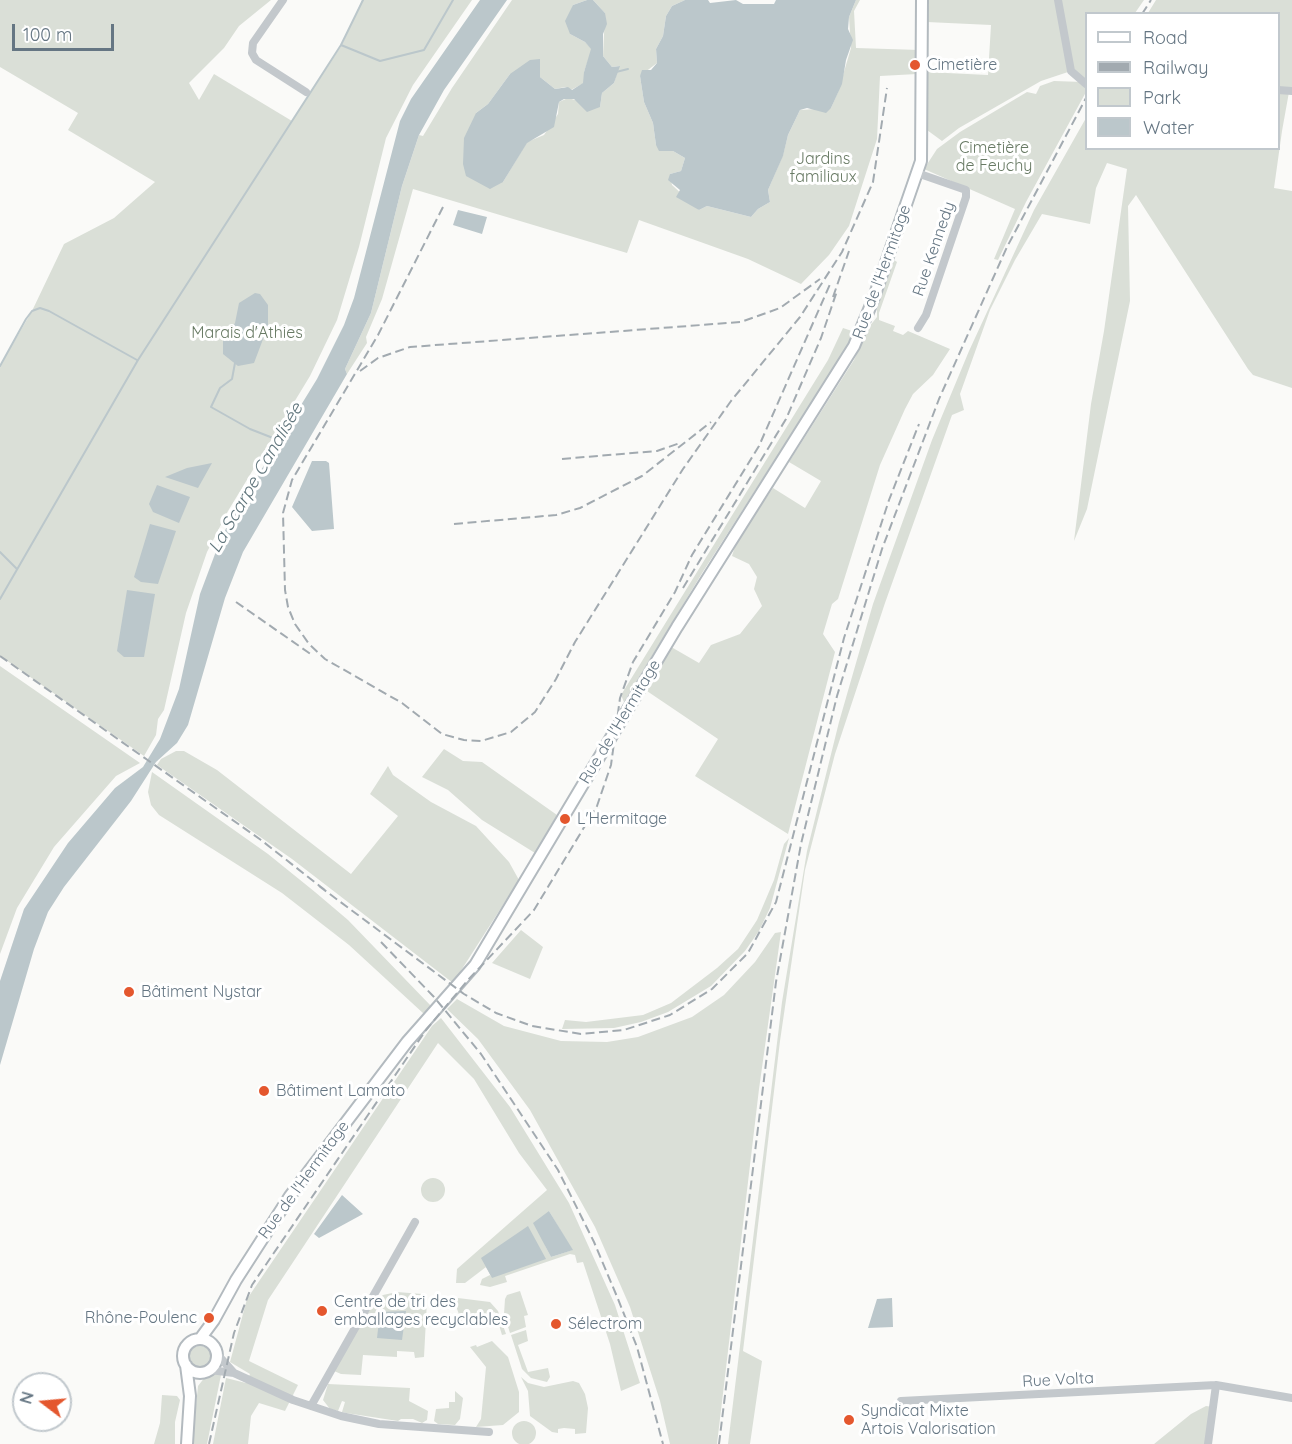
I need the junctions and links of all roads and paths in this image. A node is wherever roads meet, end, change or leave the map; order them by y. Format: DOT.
graph roads {
  1 [pos="283,0"];
  2 [pos="922,0"];
  3 [pos="1058,0"];
  4 [pos="1085,83"];
  5 [pos="306,92"];
  6 [pos="918,173"];
  7 [pos="918,328"];
  8 [pos="415,1222"];
  9 [pos="214,1320"];
  10 [pos="200,1339"];
  11 [pos="216,1350"];
  12 [pos="186,1365"];
  13 [pos="206,1371"];
  14 [pos="234,1373"];
  15 [pos="1216,1385"];
  16 [pos="190,1396"];
  17 [pos="1292,1398"];
  18 [pos="901,1401"];
  19 [pos="311,1406"];
  20 [pos="489,1432"];
  21 [pos="187,1444"];
  22 [pos="1208,1444"];
  1 -- 5 [label="street"];
  2 -- 6 [label="street, Rue de l'Hermitage"];
  3 -- 4 [label="street"];
  6 -- 7 [label="street, Rue Kennedy"];
  6 -- 9 [label="street, Rue de l'Hermitage"];
  8 -- 19 [label="street"];
  9 -- 10 [label="street, Rue de l'Hermitage"];
  9 -- 11 [label="street"];
  10 -- 11 [label="street"];
  10 -- 12 [label="street"];
  11 -- 13 [label="street"];
  11 -- 14 [label="street"];
  12 -- 13 [label="street"];
  12 -- 16 [label="street"];
  13 -- 14 [label="street"];
  13 -- 16 [label="street"];
  14 -- 19 [label="street"];
  15 -- 17 [label="street, Rue Volta"];
  15 -- 18 [label="street, Rue Volta"];
  15 -- 22 [label="street"];
  16 -- 21 [label="street"];
  19 -- 20 [label="street"];
}
